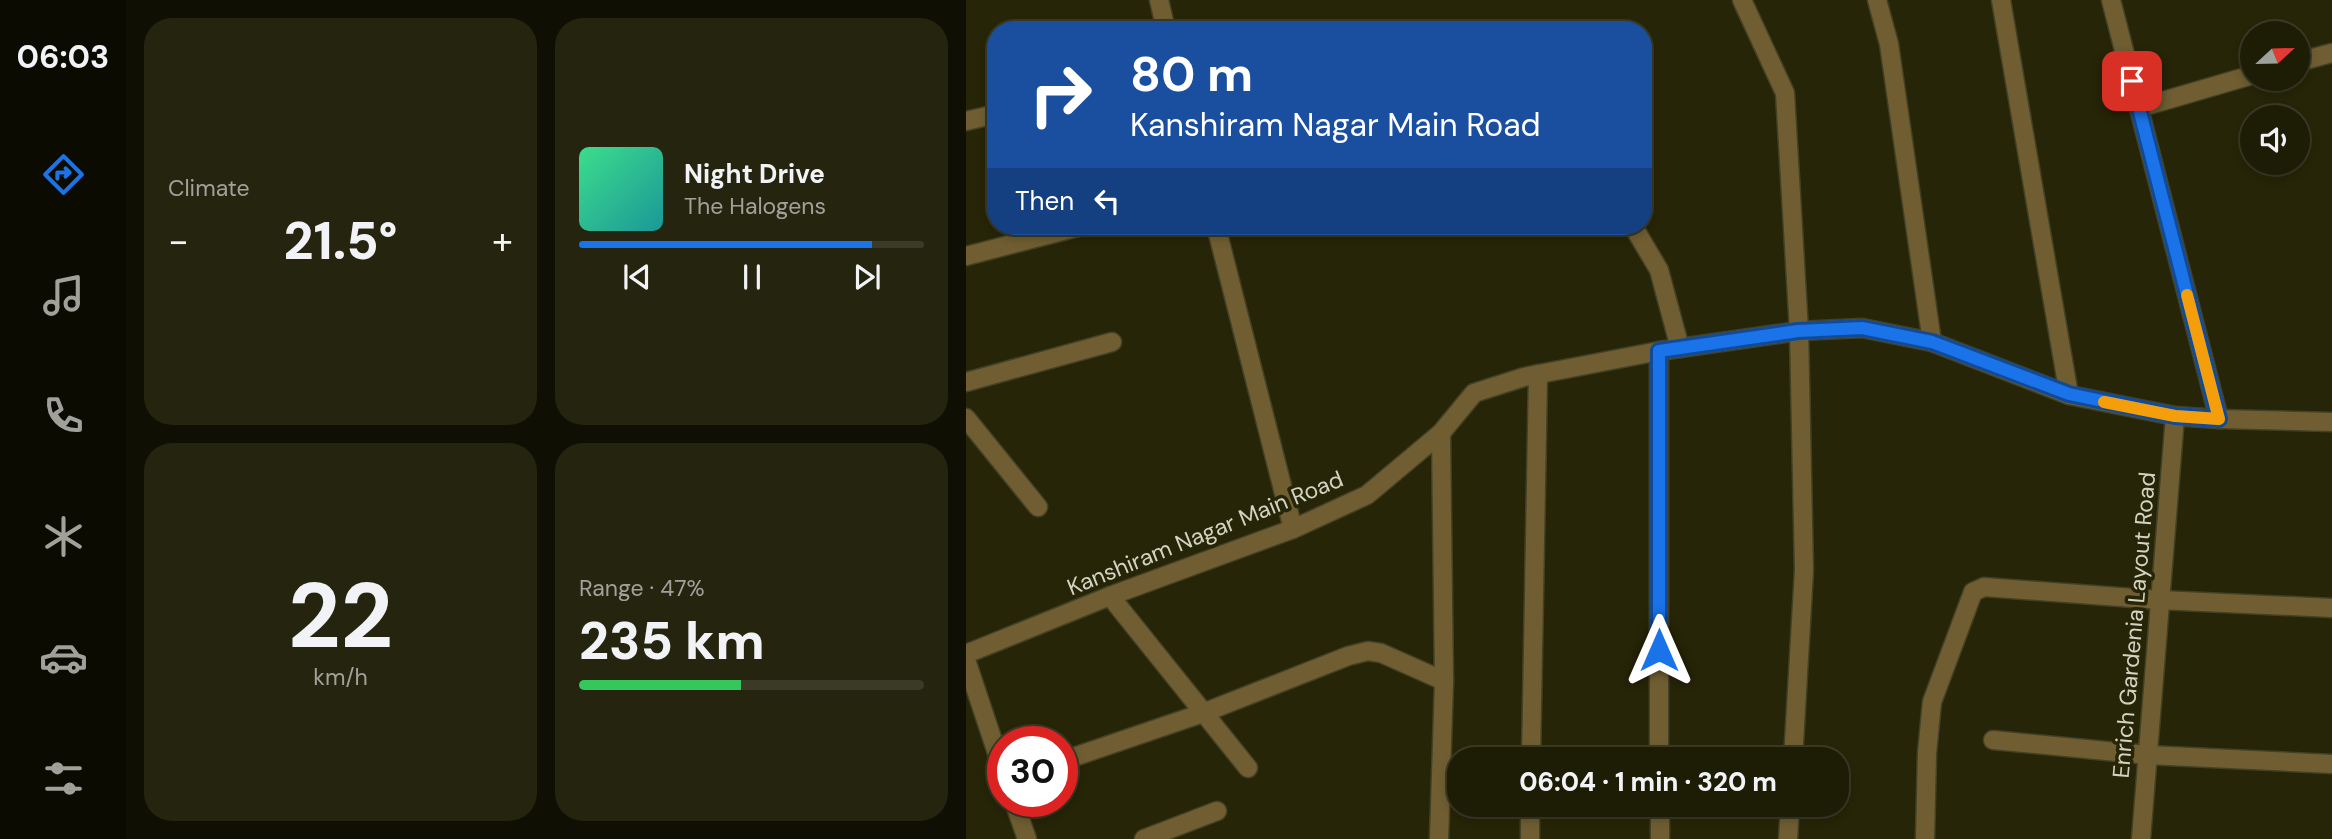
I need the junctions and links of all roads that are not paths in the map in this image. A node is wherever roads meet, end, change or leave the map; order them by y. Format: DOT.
graph roads {
  1 [pos="1159,0"];
  2 [pos="1742,0"];
  3 [pos="1877,0"];
  4 [pos="2001,0"];
  5 [pos="2111,0"];
  6 [pos="1164,21"];
  7 [pos="2332,53"];
  8 [pos="2310,59"];
  9 [pos="2240,79"];
  10 [pos="2139,108"];
  11 [pos="987,116"];
  12 [pos="966,121"];
  13 [pos="1047,235"];
  14 [pos="1218,235"];
  15 [pos="1638,235"];
  16 [pos="966,256"];
  17 [pos="1798,331"];
  18 [pos="1112,342"];
  19 [pos="1932,342"];
  20 [pos="1679,348"];
  21 [pos="1659,351"];
  22 [pos="1538,374"];
  23 [pos="966,382"];
  24 [pos="2069,394"];
  25 [pos="2175,416"];
  26 [pos="966,418"];
  27 [pos="2219,419"];
  28 [pos="2332,422"];
  29 [pos="1441,433"];
  30 [pos="1038,507"];
  31 [pos="1293,528"];
  32 [pos="1110,596"];
  33 [pos="2160,600"];
  34 [pos="2332,608"];
  35 [pos="966,654"];
  36 [pos="966,660"];
  37 [pos="1444,681"];
  38 [pos="1203,713"];
  39 [pos="988,726"];
  40 [pos="1993,740"];
  41 [pos="1531,747"];
  42 [pos="1660,747"];
  43 [pos="1794,747"];
  44 [pos="2148,755"];
  45 [pos="1078,756"];
  46 [pos="2332,764"];
  47 [pos="1248,768"];
  48 [pos="1217,811"];
  49 [pos="1019,817"];
  50 [pos="1530,817"];
  51 [pos="1660,817"];
  52 [pos="1789,817"];
  53 [pos="1027,839"];
  54 [pos="1144,839"];
  55 [pos="1439,839"];
  56 [pos="1530,839"];
  57 [pos="1660,839"];
  58 [pos="1788,839"];
  59 [pos="1925,839"];
  60 [pos="2141,839"];
  1 -- 6 [label="street"];
  2 -- 17 [label="street"];
  3 -- 19 [label="street"];
  4 -- 24 [label="street"];
  5 -- 10 [label="street"];
  7 -- 8 [label="street"];
  9 -- 10 [label="street"];
  10 -- 27 [label="street"];
  11 -- 12 [label="street"];
  13 -- 16 [label="street"];
  14 -- 31 [label="street"];
  15 -- 20 [label="street"];
  17 -- 19 [label="street, Kanshiram Nagar Main Road"];
  17 -- 20 [label="street, Kanshiram Nagar Main Road"];
  17 -- 43 [label="street"];
  18 -- 23 [label="street"];
  19 -- 24 [label="street, Kanshiram Nagar Main Road"];
  20 -- 21 [label="street, Kanshiram Nagar Main Road"];
  21 -- 22 [label="street, Kanshiram Nagar Main Road"];
  21 -- 42 [label="street"];
  22 -- 29 [label="street, Kanshiram Nagar Main Road"];
  22 -- 41 [label="street"];
  24 -- 25 [label="street, Kanshiram Nagar Main Road"];
  25 -- 27 [label="street, Kanshiram Nagar Main Road"];
  25 -- 33 [label="street, Enrich Gardenia Layout Road"];
  26 -- 30 [label="street"];
  27 -- 28 [label="street, Kanshiram Nagar Main Road"];
  29 -- 31 [label="street, Kanshiram Nagar Main Road"];
  29 -- 37 [label="street"];
  31 -- 32 [label="street, Kanshiram Nagar Main Road"];
  32 -- 35 [label="street, Kanshiram Nagar Main Road"];
  32 -- 38 [label="street"];
  33 -- 34 [label="street"];
  33 -- 44 [label="street, Enrich Gardenia Layout Road"];
  33 -- 59 [label="street"];
  36 -- 39 [label="street"];
  37 -- 38 [label="street"];
  37 -- 55 [label="street"];
  38 -- 45 [label="street"];
  38 -- 47 [label="street"];
  40 -- 44 [label="street"];
  44 -- 46 [label="street"];
  44 -- 60 [label="street, Enrich Gardenia Layout Road"];
  48 -- 54 [label="street"];
  49 -- 53 [label="street"];
  50 -- 56 [label="street"];
  51 -- 57 [label="street"];
  52 -- 58 [label="street"];
}
